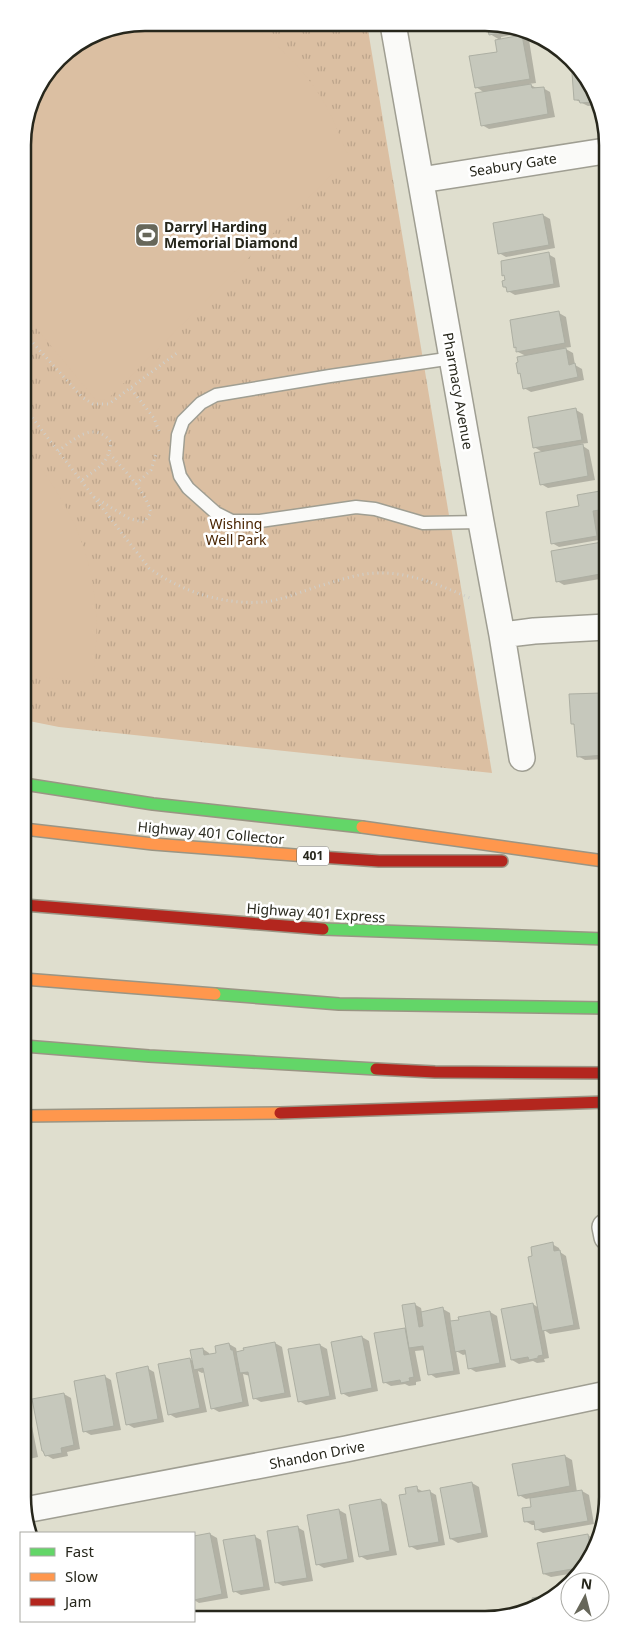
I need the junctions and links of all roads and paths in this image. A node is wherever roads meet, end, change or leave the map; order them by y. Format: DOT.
graph roads {
  1 [pos="394,31"];
  2 [pos="599,152"];
  3 [pos="421,180"];
  4 [pos="33,343"];
  5 [pos="177,353"];
  6 [pos="453,358"];
  7 [pos="130,389"];
  8 [pos="31,416"];
  9 [pos="158,437"];
  10 [pos="58,451"];
  11 [pos="156,453"];
  12 [pos="110,454"];
  13 [pos="81,481"];
  14 [pos="136,484"];
  15 [pos="92,495"];
  16 [pos="481,522"];
  17 [pos="496,608"];
  18 [pos="599,627"];
  19 [pos="502,635"];
  20 [pos="522,758"];
  21 [pos="31,785"];
  22 [pos="31,830"];
  23 [pos="599,860"];
  24 [pos="599,861"];
  25 [pos="31,906"];
  26 [pos="599,939"];
  27 [pos="31,980"];
  28 [pos="599,1008"];
  29 [pos="31,1047"];
  30 [pos="599,1073"];
  31 [pos="599,1102"];
  32 [pos="31,1116"];
  33 [pos="599,1396"];
  34 [pos="32,1509"];
  1 -- 3 [label="street, Pharmacy Avenue"];
  2 -- 3 [label="street, Seabury Gate"];
  3 -- 6 [label="street, Pharmacy Avenue"];
  4 -- 7 [label="path"];
  5 -- 7 [label="path"];
  6 -- 16 [label="street, Pharmacy Avenue"];
  6 -- 16 [label="lane"];
  7 -- 9 [label="path"];
  8 -- 10 [label="path"];
  10 -- 12 [label="path"];
  10 -- 13 [label="path"];
  11 -- 14 [label="path"];
  12 -- 13 [label="path"];
  12 -- 14 [label="path"];
  13 -- 15 [label="path"];
  14 -- 15 [label="path"];
  15 -- 17 [label="path"];
  16 -- 17 [label="street, Pharmacy Avenue"];
  17 -- 19 [label="street, Pharmacy Avenue"];
  18 -- 19 [label="street"];
  19 -- 20 [label="street, Pharmacy Avenue"];
  21 -- 23 [label="highway"];
  22 -- 24 [label="highway, Highway 401 Collector / 401"];
  25 -- 26 [label="highway, Highway 401 Express"];
  27 -- 28 [label="highway"];
  29 -- 30 [label="highway"];
  31 -- 32 [label="highway"];
  33 -- 34 [label="street, Shandon Drive"];
}
